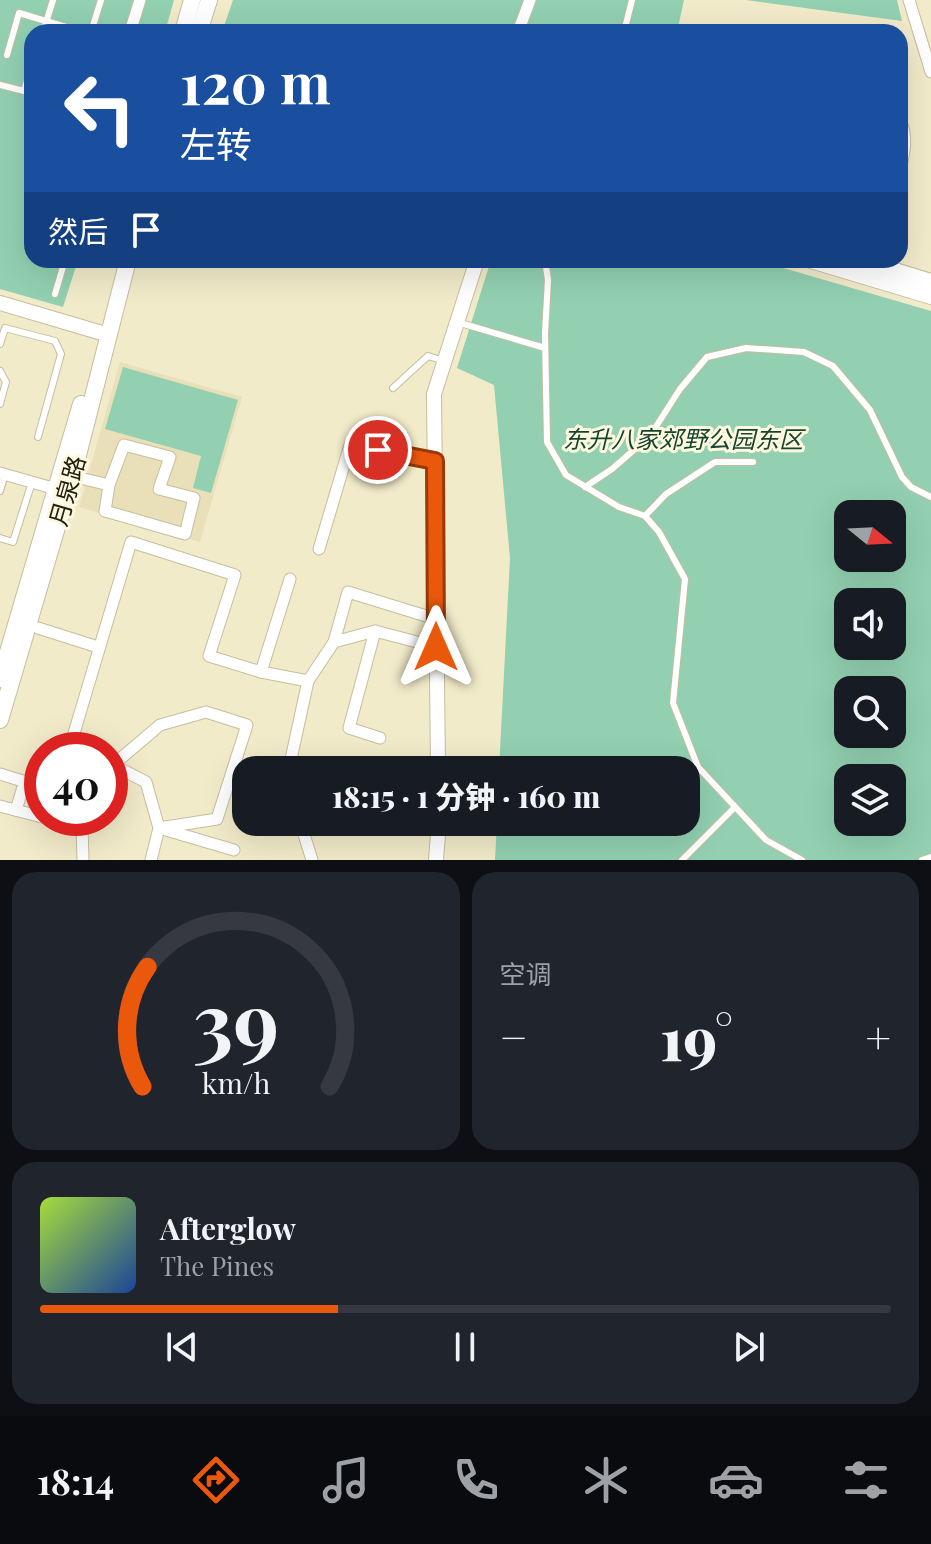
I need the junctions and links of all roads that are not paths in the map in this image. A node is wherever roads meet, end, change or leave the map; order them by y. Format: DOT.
graph roads {
  1 [pos="53,0"];
  2 [pos="101,0"];
  3 [pos="140,0"];
  4 [pos="192,0"];
  5 [pos="209,0"];
  6 [pos="530,0"];
  7 [pos="632,0"];
  8 [pos="909,0"];
  9 [pos="46,21"];
  10 [pos="45,24"];
  11 [pos="56,24"];
  12 [pos="94,24"];
  13 [pos="132,24"];
  14 [pos="185,24"];
  15 [pos="202,24"];
  16 [pos="521,24"];
  17 [pos="626,24"];
  18 [pos="7,55"];
  19 [pos="931,72"];
  20 [pos="0,85"];
  21 [pos="24,91"];
  22 [pos="63,268"];
  23 [pos="117,268"];
  24 [pos="125,268"];
  25 [pos="474,268"];
  26 [pos="546,268"];
  27 [pos="838,268"];
  28 [pos="888,268"];
  29 [pos="931,282"];
  30 [pos="55,294"];
  31 [pos="931,296"];
  32 [pos="0,303"];
  33 [pos="457,322"];
  34 [pos="102,333"];
  35 [pos="0,344"];
  36 [pos="545,348"];
  37 [pos="444,361"];
  38 [pos="0,371"];
  39 [pos="393,388"];
  40 [pos="0,404"];
  41 [pos="38,437"];
  42 [pos="435,461"];
  43 [pos="753,462"];
  44 [pos="3,473"];
  45 [pos="36,480"];
  46 [pos="109,485"];
  47 [pos="63,486"];
  48 [pos="585,487"];
  49 [pos="0,491"];
  50 [pos="931,497"];
  51 [pos="645,516"];
  52 [pos="0,538"];
  53 [pos="319,549"];
  54 [pos="290,579"];
  55 [pos="436,619"];
  56 [pos="38,628"];
  57 [pos="375,631"];
  58 [pos="334,642"];
  59 [pos="98,647"];
  60 [pos="436,647"];
  61 [pos="4,649"];
  62 [pos="261,672"];
  63 [pos="0,679"];
  64 [pos="308,681"];
  65 [pos="0,720"];
  66 [pos="74,732"];
  67 [pos="380,738"];
  68 [pos="128,754"];
  69 [pos="238,756"];
  70 [pos="292,756"];
  71 [pos="438,756"];
  72 [pos="0,774"];
  73 [pos="232,774"];
  74 [pos="128,775"];
  75 [pos="24,781"];
  76 [pos="24,784"];
  77 [pos="0,806"];
  78 [pos="735,807"];
  79 [pos="16,810"];
  80 [pos="24,812"];
  81 [pos="159,828"];
  82 [pos="84,836"];
  83 [pos="304,836"];
  84 [pos="439,836"];
  85 [pos="234,850"];
  86 [pos="931,857"];
  87 [pos="83,860"];
  88 [pos="151,860"];
  89 [pos="312,860"];
  90 [pos="436,860"];
  91 [pos="682,860"];
  92 [pos="802,860"];
  93 [pos="922,860"];
  1 -- 9 [label="lane"];
  2 -- 12 [label="lane"];
  3 -- 13 [label="street"];
  4 -- 14 [label="main road"];
  5 -- 15 [label="main road"];
  6 -- 16 [label="street"];
  7 -- 17 [label="lane"];
  8 -- 19 [label="street"];
  9 -- 10 [label="lane"];
  9 -- 11 [label="lane"];
  9 -- 18 [label="lane"];
  20 -- 21 [label="lane"];
  22 -- 30 [label="lane"];
  23 -- 34 [label="main road, 月泉路"];
  24 -- 47 [label="main road, 月泉路"];
  25 -- 33 [label="street"];
  26 -- 36 [label="lane"];
  27 -- 31 [label="main road"];
  28 -- 29 [label="main road"];
  32 -- 34 [label="street"];
  33 -- 36 [label="lane"];
  33 -- 37 [label="street"];
  34 -- 47 [label="main road, 月泉路"];
  35 -- 41 [label="lane"];
  36 -- 48 [label="lane"];
  37 -- 39 [label="lane"];
  37 -- 42 [label="street"];
  38 -- 40 [label="lane"];
  42 -- 53 [label="street"];
  42 -- 55 [label="street"];
  43 -- 51 [label="lane"];
  44 -- 45 [label="street"];
  44 -- 49 [label="lane"];
  45 -- 47 [label="street"];
  45 -- 52 [label="lane"];
  46 -- 46 [label="street"];
  46 -- 47 [label="street"];
  47 -- 61 [label="main road, 月泉路"];
  47 -- 65 [label="main road, 月泉路"];
  48 -- 50 [label="lane"];
  48 -- 51 [label="lane"];
  51 -- 78 [label="lane"];
  54 -- 62 [label="street"];
  55 -- 58 [label="street"];
  55 -- 60 [label="street"];
  56 -- 59 [label="street"];
  57 -- 58 [label="street"];
  57 -- 60 [label="street"];
  57 -- 67 [label="street"];
  58 -- 64 [label="street"];
  59 -- 62 [label="street"];
  59 -- 66 [label="street"];
  60 -- 71 [label="street"];
  61 -- 63 [label="main road, 月泉路"];
  62 -- 64 [label="street"];
  64 -- 70 [label="street"];
  68 -- 69 [label="street"];
  72 -- 75 [label="street"];
  73 -- 81 [label="street"];
  74 -- 81 [label="street"];
  76 -- 79 [label="street"];
  77 -- 79 [label="street"];
  78 -- 91 [label="lane"];
  78 -- 92 [label="lane"];
  79 -- 80 [label="street"];
  81 -- 85 [label="street"];
  81 -- 88 [label="street"];
  82 -- 87 [label="street"];
  83 -- 89 [label="street"];
  84 -- 90 [label="street"];
  86 -- 93 [label="lane"];
}
